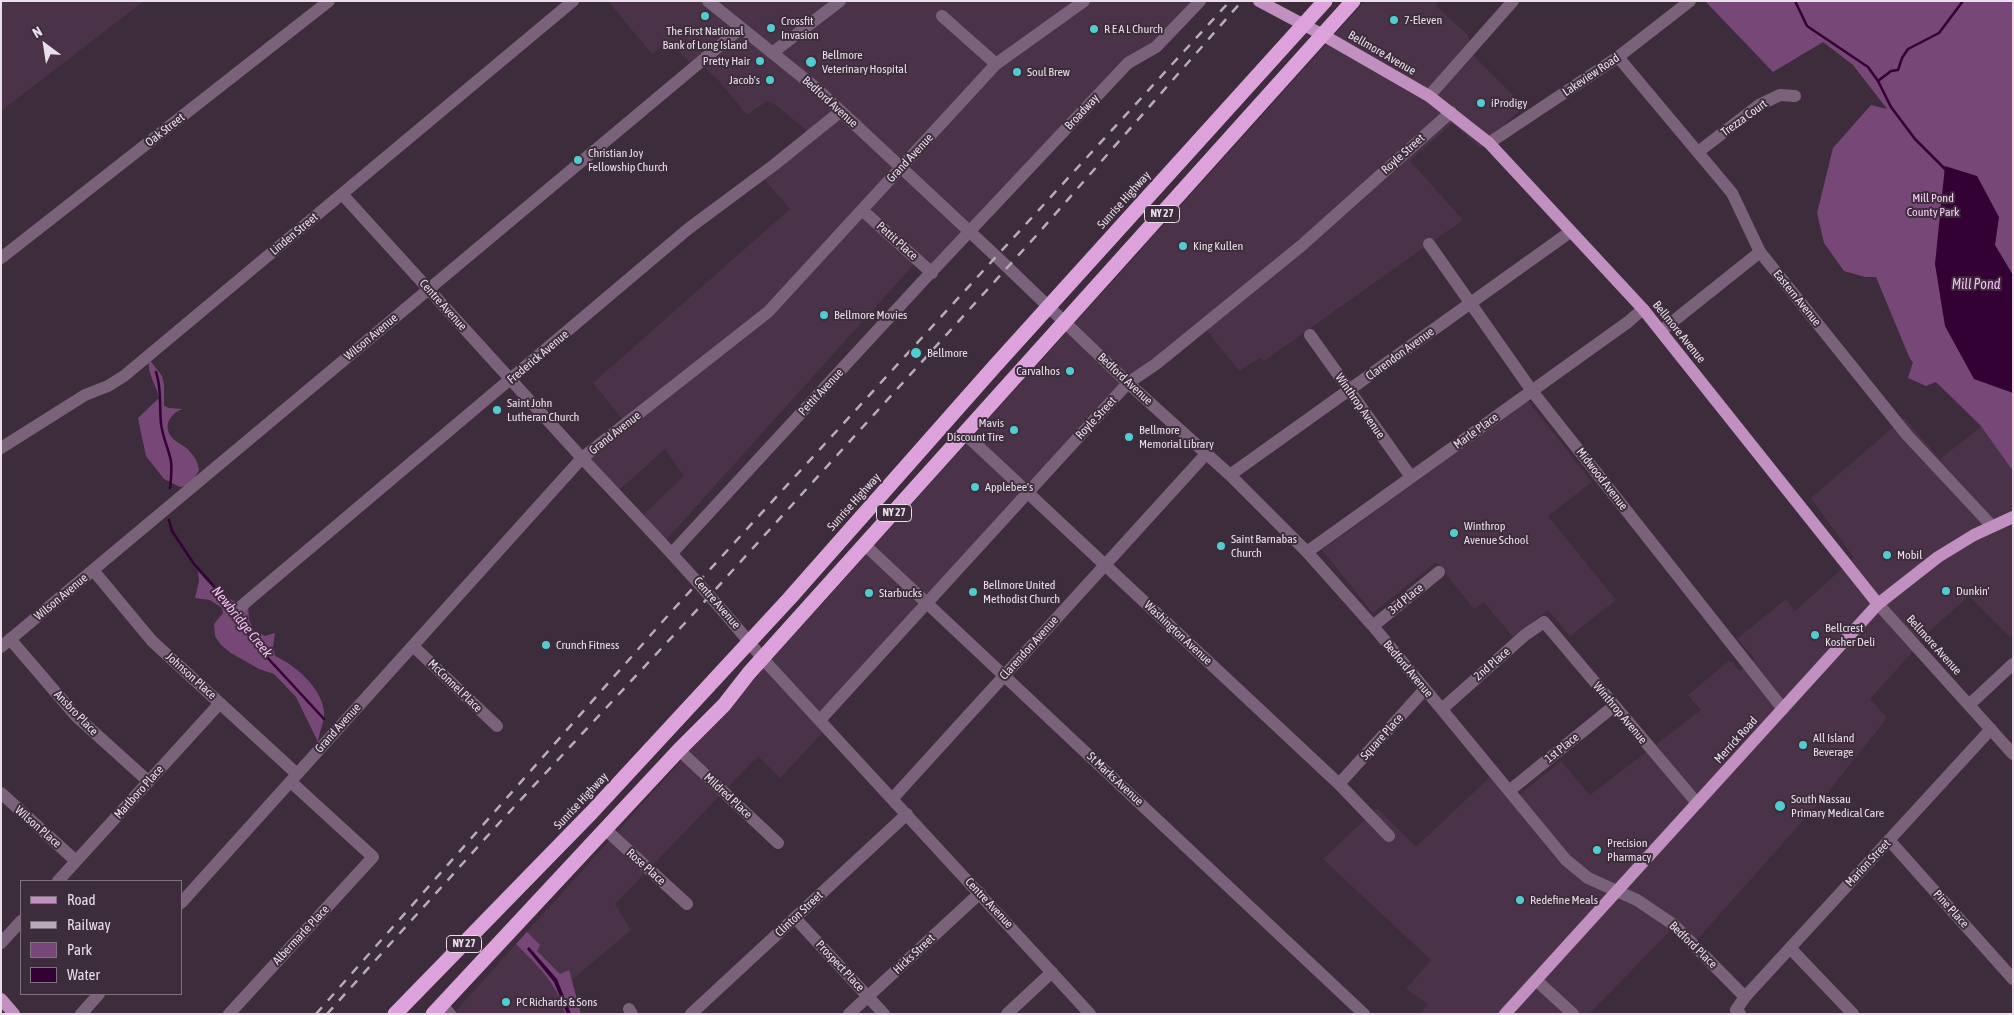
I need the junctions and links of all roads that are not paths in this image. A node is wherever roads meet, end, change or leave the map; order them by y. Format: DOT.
graph roads {
  1 [pos="329,1"];
  2 [pos="573,1"];
  3 [pos="708,1"];
  4 [pos="840,1"];
  5 [pos="1084,1"];
  6 [pos="1200,1"];
  7 [pos="1259,1"];
  8 [pos="1325,1"];
  9 [pos="1353,1"];
  10 [pos="1513,1"];
  11 [pos="1690,1"];
  12 [pos="942,16"];
  13 [pos="1304,25"];
  14 [pos="741,28"];
  15 [pos="1323,35"];
  16 [pos="772,52"];
  17 [pos="1618,58"];
  18 [pos="996,64"];
  19 [pos="1429,96"];
  20 [pos="1795,96"];
  21 [pos="841,111"];
  22 [pos="1451,112"];
  23 [pos="1488,143"];
  24 [pos="1698,152"];
  25 [pos="901,167"];
  26 [pos="342,194"];
  27 [pos="862,210"];
  28 [pos="970,232"];
  29 [pos="1570,232"];
  30 [pos="1429,244"];
  31 [pos="1760,252"];
  32 [pos="1,258"];
  33 [pos="932,273"];
  34 [pos="429,289"];
  35 [pos="1471,303"];
  36 [pos="1049,307"];
  37 [pos="1643,309"];
  38 [pos="1064,322"];
  39 [pos="1662,331"];
  40 [pos="1310,335"];
  41 [pos="511,380"];
  42 [pos="1128,383"];
  43 [pos="1349,390"];
  44 [pos="1532,391"];
  45 [pos="964,434"];
  46 [pos="1,448"];
  47 [pos="1206,454"];
  48 [pos="582,458"];
  49 [pos="1230,476"];
  50 [pos="1411,477"];
  51 [pos="1027,492"];
  52 [pos="2013,517"];
  53 [pos="1992,526"];
  54 [pos="865,544"];
  55 [pos="1307,552"];
  56 [pos="672,553"];
  57 [pos="1105,565"];
  58 [pos="93,570"];
  59 [pos="1439,572"];
  60 [pos="926,603"];
  61 [pos="1878,604"];
  62 [pos="239,608"];
  63 [pos="1544,622"];
  64 [pos="1373,626"];
  65 [pos="749,641"];
  66 [pos="6,643"];
  67 [pos="413,646"];
  68 [pos="763,658"];
  69 [pos="2013,664"];
  70 [pos="1004,676"];
  71 [pos="1425,689"];
  72 [pos="220,703"];
  73 [pos="1969,705"];
  74 [pos="1614,706"];
  75 [pos="1442,709"];
  76 [pos="1783,709"];
  77 [pos="820,720"];
  78 [pos="497,726"];
  79 [pos="1991,729"];
  80 [pos="679,750"];
  81 [pos="2013,754"];
  82 [pos="294,778"];
  83 [pos="148,781"];
  84 [pos="1339,784"];
  85 [pos="1509,791"];
  86 [pos="1,793"];
  87 [pos="893,798"];
  88 [pos="1697,803"];
  89 [pos="907,814"];
  90 [pos="605,830"];
  91 [pos="1389,836"];
  92 [pos="1889,840"];
  93 [pos="778,843"];
  94 [pos="373,857"];
  95 [pos="76,861"];
  96 [pos="59,880"];
  97 [pos="1616,892"];
  98 [pos="980,893"];
  99 [pos="182,902"];
  100 [pos="687,904"];
  101 [pos="796,918"];
  102 [pos="20,922"];
  103 [pos="1,943"];
  104 [pos="1790,948"];
  105 [pos="1052,972"];
  106 [pos="2013,979"];
  107 [pos="1536,980"];
  108 [pos="98,995"];
  109 [pos="868,996"];
  110 [pos="1745,997"];
  111 [pos="1,999"];
  112 [pos="442,1011"];
  113 [pos="14,1014"];
  114 [pos="81,1014"];
  115 [pos="229,1014"];
  116 [pos="395,1014"];
  117 [pos="691,1014"];
  118 [pos="849,1014"];
  119 [pos="884,1014"];
  120 [pos="1007,1014"];
  121 [pos="1090,1014"];
  122 [pos="1364,1014"];
  123 [pos="1506,1014"];
  124 [pos="1573,1014"];
  125 [pos="1740,1014"];
  126 [pos="1853,1014"];
  1 -- 32 [label="street, Oak Street"];
  2 -- 26 [label="street, Linden Street"];
  3 -- 14 [label="street, Bedford Avenue"];
  4 -- 16 [label="street"];
  5 -- 18 [label="street, Grand Avenue"];
  6 -- 28 [label="street, Broadway"];
  7 -- 13 [label="main road, Bellmore Avenue"];
  8 -- 13 [label="highway, Sunrise Highway / NY 27"];
  9 -- 15 [label="highway, NY 27"];
  10 -- 19 [label="street"];
  11 -- 17 [label="street, Lakeview Road"];
  12 -- 18 [label="street"];
  13 -- 15 [label="main road, Bellmore Avenue"];
  13 -- 36 [label="highway, Sunrise Highway / NY 27"];
  14 -- 16 [label="street, Bedford Avenue"];
  14 -- 34 [label="street, Wilson Avenue"];
  15 -- 19 [label="main road, Bellmore Avenue"];
  15 -- 38 [label="highway, NY 27"];
  16 -- 21 [label="street, Bedford Avenue"];
  17 -- 23 [label="street, Lakeview Road"];
  17 -- 24 [label="street, Eastern Avenue"];
  18 -- 25 [label="street, Grand Avenue"];
  19 -- 22 [label="main road, Bellmore Avenue"];
  20 -- 24 [label="street, Trezza Court"];
  21 -- 25 [label="street, Bedford Avenue"];
  21 -- 41 [label="street, Frederick Avenue"];
  22 -- 23 [label="main road, Bellmore Avenue"];
  22 -- 42 [label="street, Royle Street"];
  23 -- 29 [label="main road, Bellmore Avenue"];
  24 -- 31 [label="street, Eastern Avenue"];
  25 -- 27 [label="street, Grand Avenue"];
  25 -- 28 [label="street, Bedford Avenue"];
  26 -- 34 [label="street, Centre Avenue"];
  26 -- 46 [label="street, Linden Street"];
  27 -- 33 [label="street, Pettit Place"];
  27 -- 48 [label="street, Grand Avenue"];
  28 -- 33 [label="street, Pettit Avenue"];
  28 -- 36 [label="street, Bedford Avenue"];
  29 -- 35 [label="street, Clarendon Avenue"];
  29 -- 37 [label="main road, Bellmore Avenue"];
  30 -- 35 [label="street, Midwood Avenue"];
  31 -- 39 [label="street"];
  31 -- 53 [label="street, Eastern Avenue"];
  33 -- 56 [label="street, Pettit Avenue"];
  34 -- 41 [label="street, Centre Avenue"];
  34 -- 58 [label="street, Wilson Avenue"];
  35 -- 43 [label="street, Clarendon Avenue"];
  35 -- 44 [label="street, Midwood Avenue"];
  36 -- 38 [label="street, Bedford Avenue"];
  36 -- 65 [label="highway, Sunrise Highway / NY 27"];
  37 -- 39 [label="main road, Bellmore Avenue"];
  37 -- 44 [label="street, Marle Place"];
  38 -- 42 [label="street, Bedford Avenue"];
  38 -- 45 [label="highway, NY 27"];
  39 -- 61 [label="main road, Bellmore Avenue"];
  40 -- 43 [label="street, Winthrop Avenue"];
  41 -- 48 [label="street, Centre Avenue"];
  41 -- 62 [label="street, Frederick Avenue"];
  42 -- 47 [label="street, Bedford Avenue"];
  42 -- 51 [label="street, Royle Street"];
  43 -- 49 [label="street, Clarendon Avenue"];
  43 -- 50 [label="street, Winthrop Avenue"];
  44 -- 50 [label="street, Marle Place"];
  44 -- 76 [label="street, Midwood Avenue"];
  45 -- 51 [label="street, Washington Avenue"];
  45 -- 54 [label="highway, NY 27"];
  47 -- 49 [label="street, Bedford Avenue"];
  47 -- 57 [label="street, Clarendon Avenue"];
  48 -- 56 [label="street, Centre Avenue"];
  48 -- 67 [label="street, Grand Avenue"];
  49 -- 55 [label="street, Bedford Avenue"];
  50 -- 55 [label="street, Marle Place"];
  51 -- 57 [label="street, Washington Avenue"];
  51 -- 60 [label="street, Royle Street"];
  52 -- 53 [label="main road, Merrick Road"];
  53 -- 61 [label="main road, Merrick Road"];
  54 -- 60 [label="street, St Marks Avenue"];
  54 -- 68 [label="highway, NY 27"];
  55 -- 64 [label="street, Bedford Avenue"];
  56 -- 65 [label="street, Centre Avenue"];
  57 -- 70 [label="street, Clarendon Avenue"];
  57 -- 84 [label="street, Washington Avenue"];
  58 -- 66 [label="street, Wilson Avenue"];
  58 -- 72 [label="street, Johnson Place"];
  59 -- 64 [label="street, 3rd Place"];
  60 -- 70 [label="street, St Marks Avenue"];
  60 -- 77 [label="street, Royle Street"];
  61 -- 73 [label="street, Bellmore Avenue"];
  61 -- 76 [label="main road, Merrick Road"];
  63 -- 74 [label="street, Winthrop Avenue"];
  63 -- 75 [label="street, 2nd Place"];
  64 -- 71 [label="street, Bedford Avenue"];
  65 -- 68 [label="street, Centre Avenue"];
  65 -- 116 [label="highway, Sunrise Highway / NY 27"];
  66 -- 83 [label="street, Ansbro Place"];
  67 -- 78 [label="street, McConnel Place"];
  67 -- 82 [label="street, Grand Avenue"];
  68 -- 77 [label="street, Centre Avenue"];
  68 -- 80 [label="highway, NY 27"];
  69 -- 73 [label="street"];
  70 -- 87 [label="street, Clarendon Avenue"];
  70 -- 122 [label="street, St Marks Avenue"];
  71 -- 75 [label="street, Bedford Avenue"];
  71 -- 84 [label="street, Square Place"];
  72 -- 82 [label="street, Johnson Place"];
  72 -- 83 [label="street, Marlboro Place"];
  73 -- 79 [label="street, Bellmore Avenue"];
  74 -- 85 [label="street, 1st Place"];
  74 -- 88 [label="street, Winthrop Avenue"];
  75 -- 85 [label="street, Bedford Avenue"];
  76 -- 88 [label="main road, Merrick Road"];
  77 -- 87 [label="street, Centre Avenue"];
  79 -- 81 [label="street, Bellmore Avenue"];
  79 -- 92 [label="street, Marion Street"];
  80 -- 90 [label="highway, NY 27"];
  80 -- 93 [label="street, Mildred Place"];
  82 -- 94 [label="street, Johnson Place"];
  82 -- 99 [label="street, Grand Avenue"];
  83 -- 95 [label="street, Marlboro Place"];
  84 -- 91 [label="street, Washington Avenue"];
  85 -- 97 [label="street, Bedford Avenue"];
  86 -- 95 [label="street, Wilson Place"];
  87 -- 89 [label="street, Centre Avenue"];
  88 -- 97 [label="main road, Merrick Road"];
  89 -- 98 [label="street, Centre Avenue"];
  89 -- 101 [label="street, Clinton Street"];
  90 -- 100 [label="street, Rose Place"];
  90 -- 112 [label="highway, NY 27"];
  92 -- 104 [label="street, Marion Street"];
  92 -- 106 [label="street, Pine Place"];
  94 -- 115 [label="street, Albermarle Place"];
  95 -- 96 [label="street, Marlboro Place"];
  97 -- 107 [label="main road, Merrick Road"];
  97 -- 110 [label="street, Bedford Place"];
  98 -- 105 [label="street, Centre Avenue"];
  98 -- 109 [label="street, Hicks Street"];
  101 -- 109 [label="street, Prospect Place"];
  101 -- 117 [label="street, Clinton Street"];
  102 -- 103 [label="street"];
  104 -- 110 [label="street, Marion Street"];
  104 -- 126 [label="street"];
  105 -- 120 [label="street"];
  105 -- 121 [label="street, Centre Avenue"];
  107 -- 123 [label="main road, Merrick Road"];
  107 -- 124 [label="street"];
  108 -- 114 [label="street"];
  109 -- 118 [label="street, Hicks Street"];
  109 -- 119 [label="street, Prospect Place"];
  110 -- 125 [label="street"];
  111 -- 113 [label="main road"];
}
